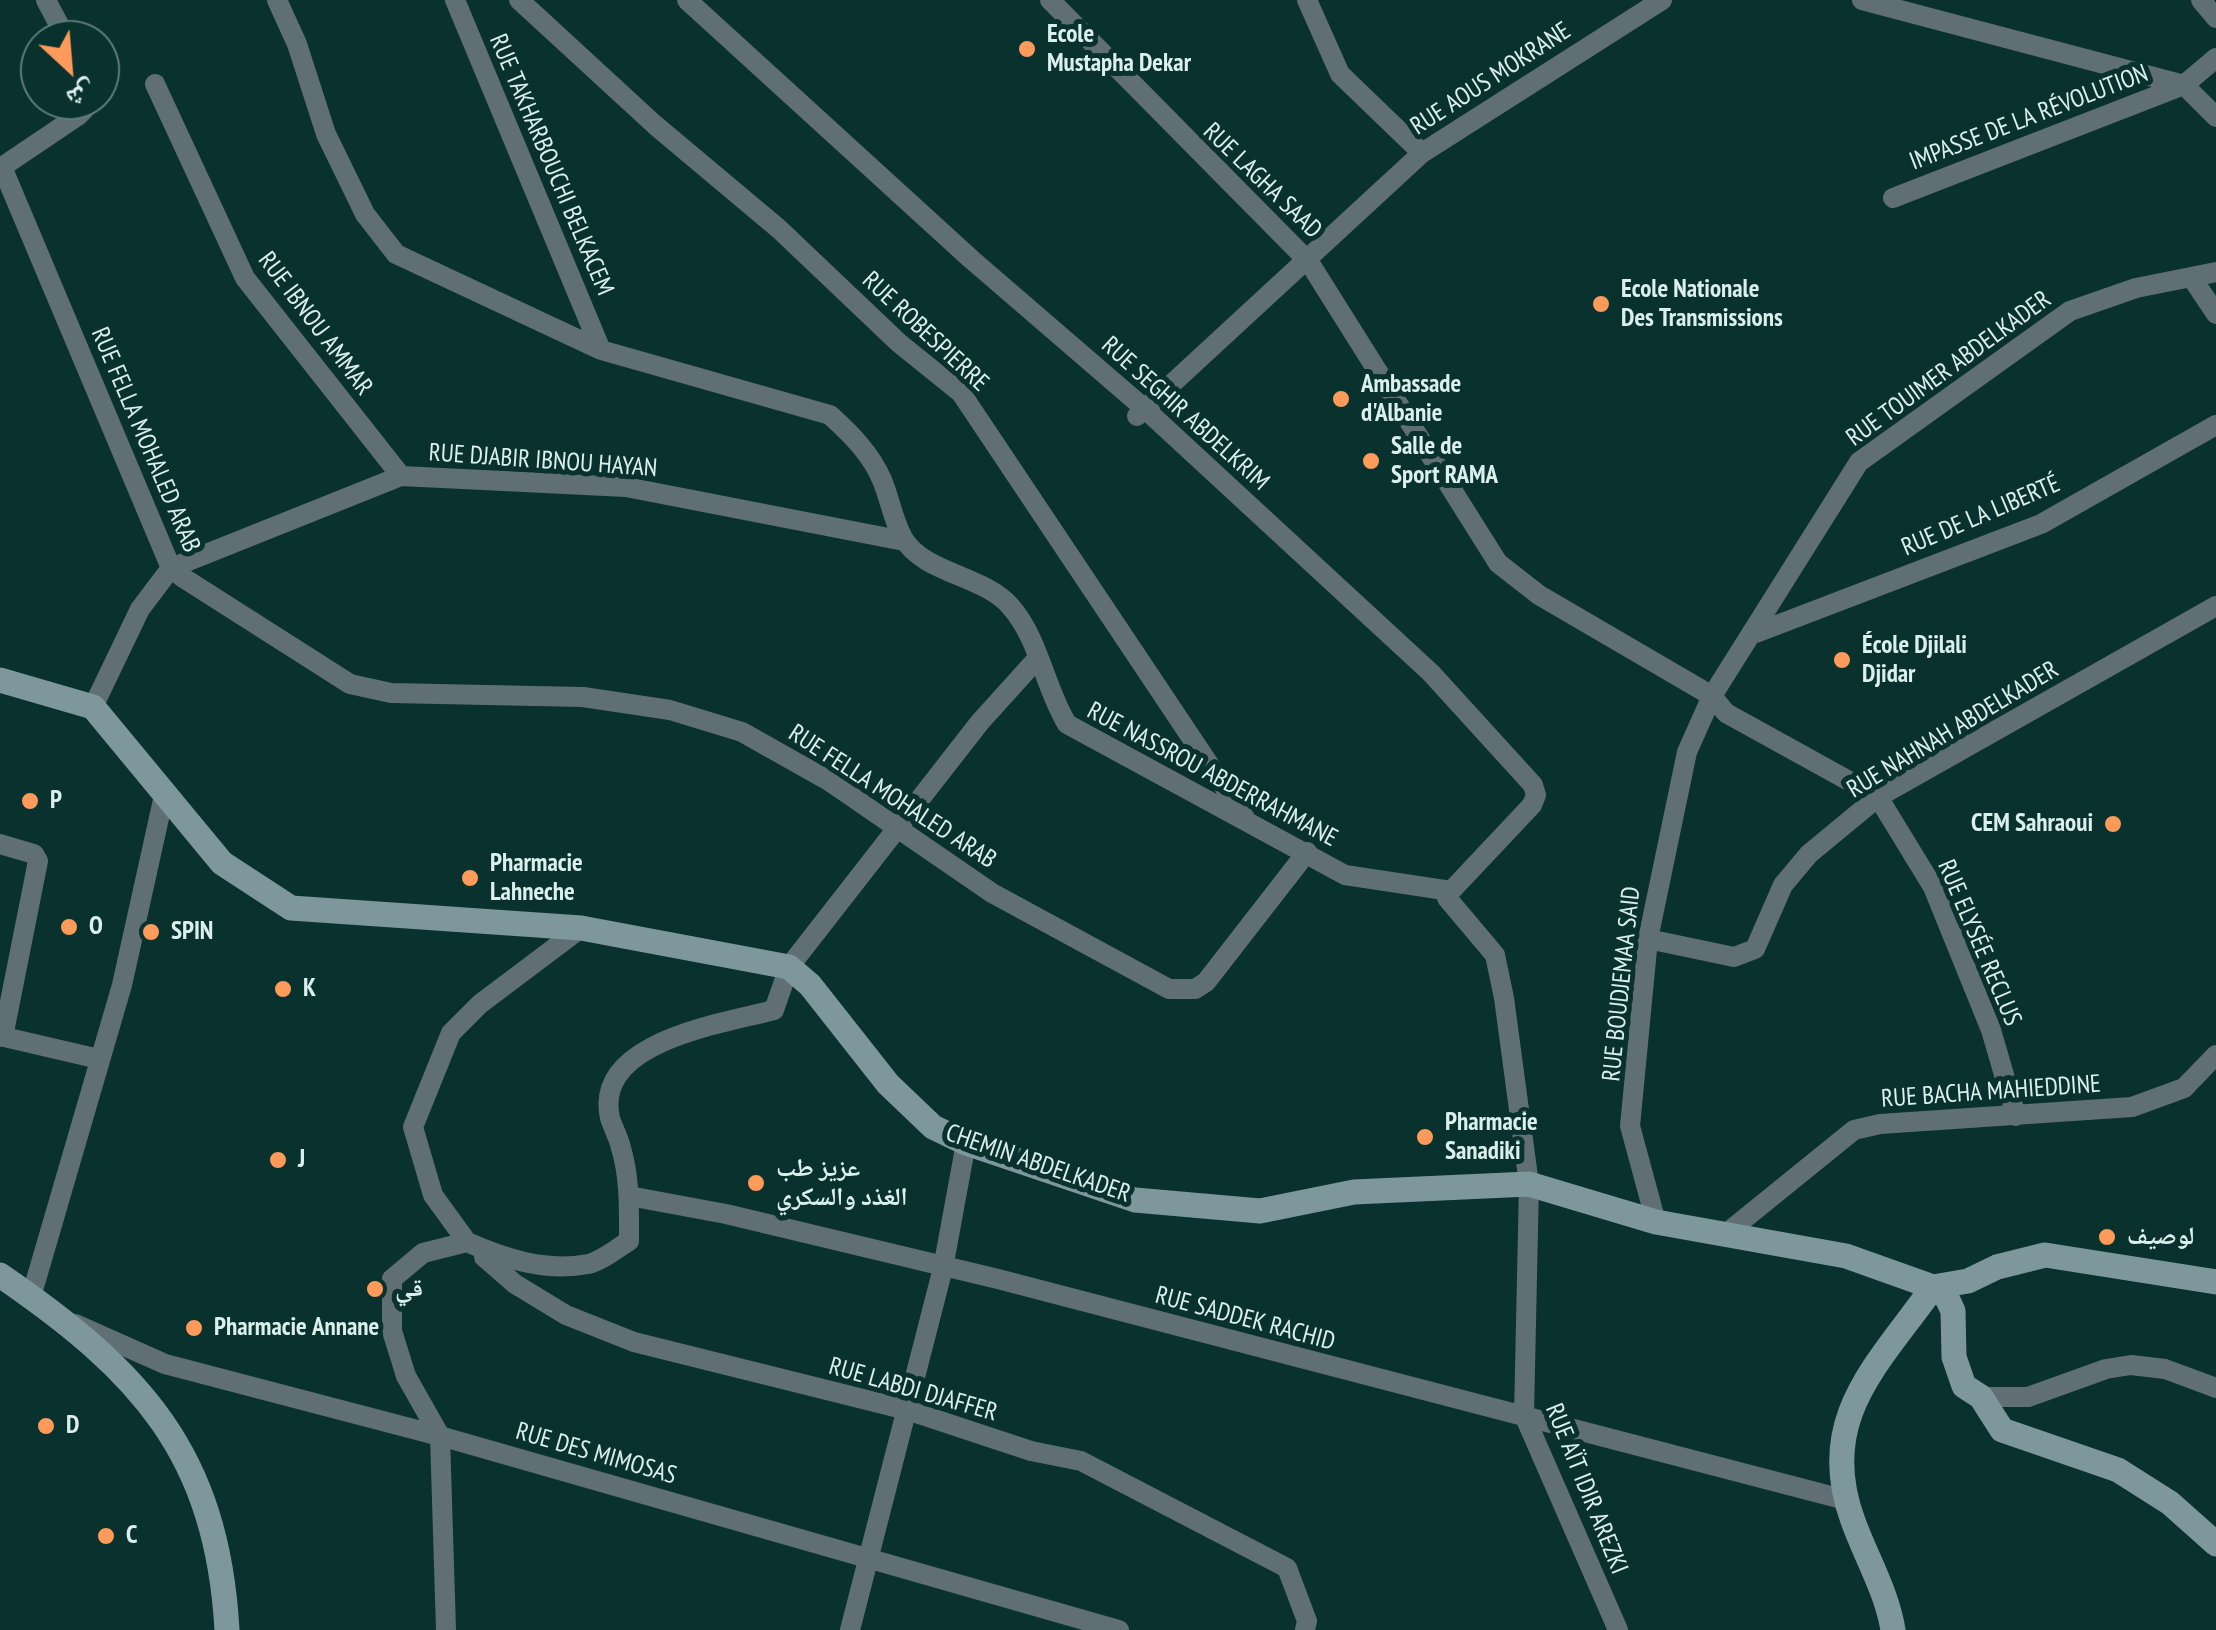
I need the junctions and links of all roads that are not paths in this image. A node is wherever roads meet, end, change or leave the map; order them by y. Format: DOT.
graph roads {
  1 [pos="276,0"];
  2 [pos="455,0"];
  3 [pos="519,0"];
  4 [pos="687,0"];
  5 [pos="1050,0"];
  6 [pos="1307,0"];
  7 [pos="1662,0"];
  8 [pos="1862,0"];
  9 [pos="2201,0"];
  10 [pos="2216,18"];
  11 [pos="2216,58"];
  12 [pos="155,84"];
  13 [pos="2184,85"];
  14 [pos="2216,117"];
  15 [pos="72,120"];
  16 [pos="1422,153"];
  17 [pos="1893,198"];
  18 [pos="1309,262"];
  19 [pos="2216,272"];
  20 [pos="2192,278"];
  21 [pos="2216,314"];
  22 [pos="601,350"];
  23 [pos="1141,412"];
  24 [pos="2216,425"];
  25 [pos="401,476"];
  26 [pos="904,541"];
  27 [pos="171,568"];
  28 [pos="2216,606"];
  29 [pos="1756,632"];
  30 [pos="1037,658"];
  31 [pos="0,680"];
  32 [pos="1712,696"];
  33 [pos="93,707"];
  34 [pos="165,791"];
  35 [pos="1878,797"];
  36 [pos="1248,823"];
  37 [pos="897,828"];
  38 [pos="0,844"];
  39 [pos="1307,852"];
  40 [pos="1451,891"];
  41 [pos="581,928"];
  42 [pos="1648,938"];
  43 [pos="789,967"];
  44 [pos="1,1036"];
  45 [pos="2216,1055"];
  46 [pos="99,1058"];
  47 [pos="2016,1116"];
  48 [pos="966,1144"];
  49 [pos="1529,1184"];
  50 [pos="629,1196"];
  51 [pos="1656,1222"];
  52 [pos="1728,1232"];
  53 [pos="467,1242"];
  54 [pos="943,1268"];
  55 [pos="0,1275"];
  56 [pos="2216,1282"];
  57 [pos="1933,1287"];
  58 [pos="31,1297"];
  59 [pos="64,1319"];
  60 [pos="2216,1388"];
  61 [pos="1981,1397"];
  62 [pos="907,1410"];
  63 [pos="1524,1415"];
  64 [pos="440,1436"];
  65 [pos="1846,1500"];
  66 [pos="2216,1544"];
  67 [pos="870,1557"];
  68 [pos="227,1630"];
  69 [pos="446,1630"];
  70 [pos="850,1630"];
  71 [pos="1119,1630"];
  72 [pos="1305,1630"];
  73 [pos="1618,1630"];
  74 [pos="1893,1630"];
  1 -- 22 [label="street"];
  2 -- 22 [label="street, RUE TAKHARBOUCHI BELKACEM"];
  3 -- 36 [label="street, RUE ROBESPIERRE"];
  4 -- 23 [label="street, RUE SEGHIR ABDELKRIM"];
  5 -- 18 [label="street, RUE LAGHA SAAD"];
  6 -- 16 [label="street"];
  7 -- 16 [label="street, RUE AOUS MOKRANE"];
  8 -- 13 [label="street"];
  9 -- 10 [label="street"];
  11 -- 13 [label="street, IMPASSE DE LA RÉVOLUTION"];
  12 -- 25 [label="street, RUE IBNOU AMMAR"];
  13 -- 14 [label="street"];
  13 -- 17 [label="street, IMPASSE DE LA RÉVOLUTION"];
  15 -- 27 [label="street, RUE FELLA MOHALED ARAB"];
  16 -- 18 [label="street, RUE AOUS MOKRANE"];
  18 -- 23 [label="street, RUE AOUS MOKRANE"];
  18 -- 32 [label="street, RUE LAGHA SAAD"];
  19 -- 20 [label="street, RUE TOUIMER ABDELKADER"];
  20 -- 21 [label="street"];
  20 -- 29 [label="street, RUE TOUIMER ABDELKADER"];
  22 -- 26 [label="street"];
  23 -- 40 [label="street, RUE SEGHIR ABDELKRIM"];
  24 -- 29 [label="street, RUE DE LA LIBERTÉ"];
  25 -- 26 [label="street, RUE DJABIR IBNOU HAYAN"];
  25 -- 27 [label="street, RUE DJABIR IBNOU HAYAN"];
  26 -- 30 [label="street, RUE NASSROU ABDERRAHMANE"];
  27 -- 33 [label="street"];
  27 -- 37 [label="street, RUE FELLA MOHALED ARAB"];
  28 -- 35 [label="street, RUE NAHNAH ABDELKADER"];
  29 -- 32 [label="street, RUE TOUIMER ABDELKADER"];
  30 -- 36 [label="street, RUE NASSROU ABDERRAHMANE"];
  30 -- 37 [label="street"];
  31 -- 33 [label="street"];
  32 -- 35 [label="street, RUE LAGHA SAAD"];
  32 -- 42 [label="street, RUE BOUDJEMAA SAID"];
  33 -- 34 [label="street"];
  34 -- 41 [label="street"];
  34 -- 46 [label="street"];
  35 -- 42 [label="street, RUE NAHNAH ABDELKADER"];
  35 -- 47 [label="street, RUE ELYSÉE RECLUS"];
  36 -- 39 [label="street, RUE NASSROU ABDERRAHMANE"];
  37 -- 39 [label="street, RUE FELLA MOHALED ARAB"];
  37 -- 43 [label="street"];
  38 -- 44 [label="street"];
  39 -- 40 [label="street, RUE NASSROU ABDERRAHMANE"];
  40 -- 49 [label="street"];
  41 -- 43 [label="street"];
  41 -- 53 [label="street, RUE LABDI DJAFFER"];
  42 -- 51 [label="street, RUE BOUDJEMAA SAID"];
  43 -- 48 [label="street, CHEMIN ABDELKADER"];
  43 -- 50 [label="street"];
  44 -- 46 [label="street"];
  45 -- 47 [label="street, RUE BACHA MAHIEDDINE"];
  46 -- 58 [label="street"];
  47 -- 52 [label="street, RUE BACHA MAHIEDDINE"];
  48 -- 49 [label="street, CHEMIN ABDELKADER"];
  48 -- 54 [label="street"];
  49 -- 51 [label="street, CHEMIN ABDELKADER"];
  49 -- 63 [label="street, RUE AÏT IDIR AREZKI"];
  50 -- 53 [label="street"];
  50 -- 54 [label="street, RUE SADDEK RACHID"];
  51 -- 52 [label="street, CHEMIN ABDELKADER"];
  52 -- 57 [label="street, CHEMIN ABDELKADER"];
  53 -- 62 [label="street, RUE LABDI DJAFFER"];
  53 -- 64 [label="street"];
  54 -- 62 [label="street"];
  54 -- 63 [label="street, RUE SADDEK RACHID"];
  55 -- 58 [label="street"];
  56 -- 57 [label="street"];
  57 -- 61 [label="street"];
  57 -- 65 [label="street"];
  58 -- 59 [label="street"];
  59 -- 64 [label="street, RUE DES MIMOSAS"];
  59 -- 68 [label="street"];
  60 -- 61 [label="street"];
  61 -- 66 [label="street"];
  62 -- 67 [label="street"];
  62 -- 72 [label="street, RUE LABDI DJAFFER"];
  63 -- 65 [label="street, RUE SADDEK RACHID"];
  63 -- 73 [label="street, RUE AÏT IDIR AREZKI"];
  64 -- 67 [label="street, RUE DES MIMOSAS"];
  64 -- 69 [label="street"];
  65 -- 74 [label="street"];
  67 -- 70 [label="street"];
  67 -- 71 [label="street, RUE DES MIMOSAS"];
}
